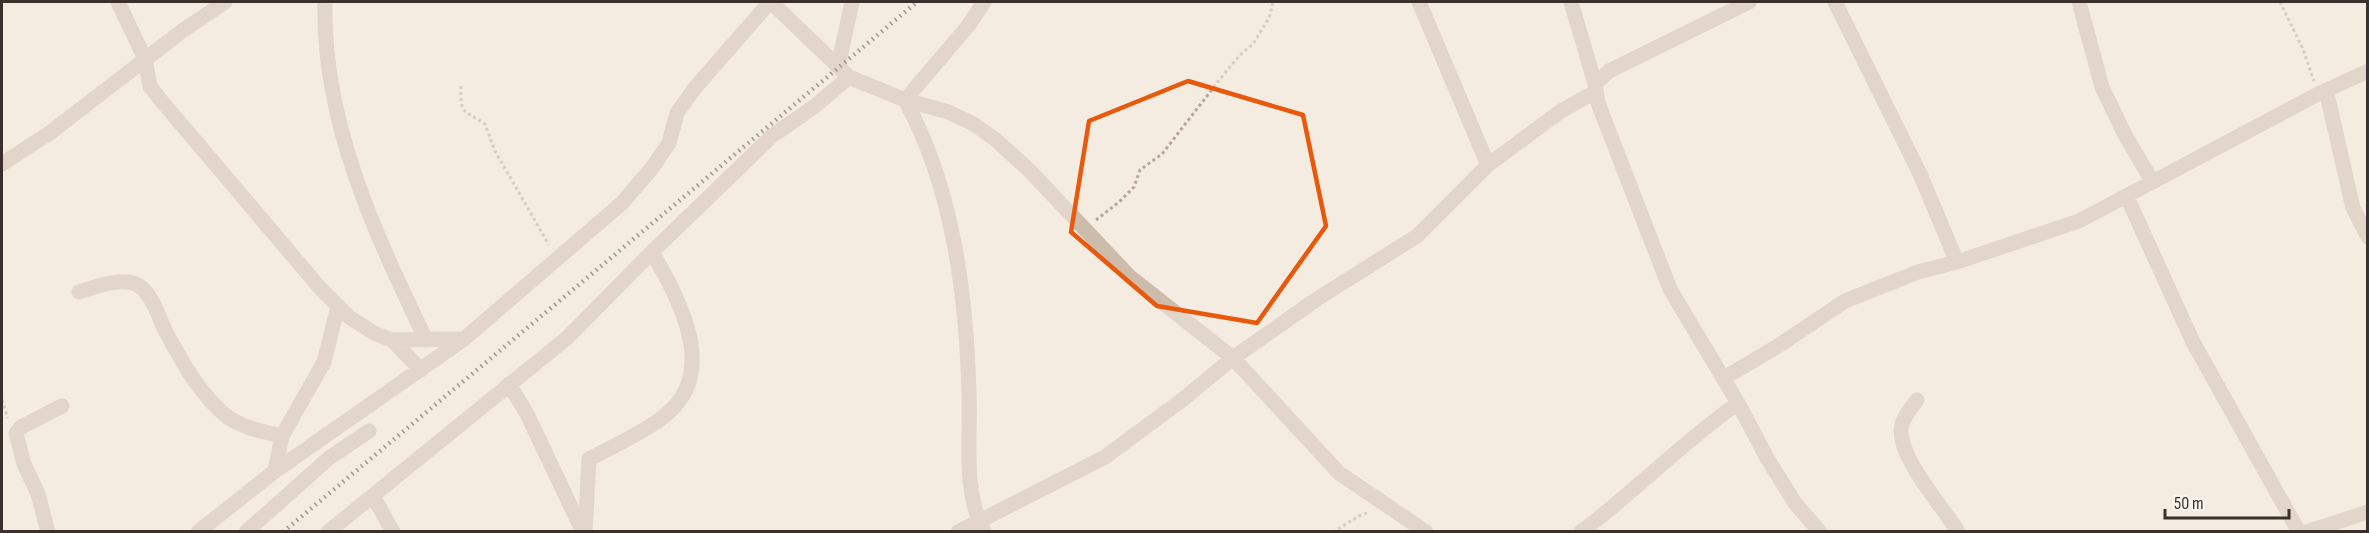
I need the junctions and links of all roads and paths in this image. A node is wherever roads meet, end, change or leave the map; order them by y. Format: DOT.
graph roads {
  1 [pos="118,2"];
  2 [pos="225,2"];
  3 [pos="325,2"];
  4 [pos="770,2"];
  5 [pos="852,2"];
  6 [pos="984,2"];
  7 [pos="1273,2"];
  8 [pos="1419,2"];
  9 [pos="1571,2"];
  10 [pos="1749,2"];
  11 [pos="1836,2"];
  12 [pos="2079,2"];
  13 [pos="2280,2"];
  14 [pos="145,59"];
  15 [pos="2367,71"];
  16 [pos="843,72"];
  17 [pos="460,86"];
  18 [pos="1595,88"];
  19 [pos="2322,92"];
  20 [pos="905,100"];
  21 [pos="2,164"];
  22 [pos="1488,165"];
  23 [pos="2152,181"];
  24 [pos="2127,197"];
  25 [pos="1085,229"];
  26 [pos="2367,237"];
  27 [pos="652,252"];
  28 [pos="561,256"];
  29 [pos="1957,262"];
  30 [pos="79,292"];
  31 [pos="338,306"];
  32 [pos="464,339"];
  33 [pos="392,340"];
  34 [pos="426,340"];
  35 [pos="1233,358"];
  36 [pos="421,369"];
  37 [pos="1724,378"];
  38 [pos="509,384"];
  39 [pos="1917,400"];
  40 [pos="1738,403"];
  41 [pos="62,406"];
  42 [pos="369,431"];
  43 [pos="282,436"];
  44 [pos="275,471"];
  45 [pos="373,496"];
  46 [pos="1388,506"];
  47 [pos="2367,512"];
  48 [pos="981,526"];
  49 [pos="48,531"];
  50 [pos="198,531"];
  51 [pos="246,531"];
  52 [pos="328,531"];
  53 [pos="393,531"];
  54 [pos="584,531"];
  55 [pos="958,531"];
  56 [pos="1333,531"];
  57 [pos="1426,531"];
  58 [pos="1581,531"];
  59 [pos="1820,531"];
  60 [pos="1958,531"];
  61 [pos="2299,531"];
  62 [pos="2307,531"];
  1 -- 14 [label="street"];
  2 -- 14 [label="street"];
  3 -- 34 [label="street"];
  4 -- 16 [label="street"];
  4 -- 28 [label="street"];
  5 -- 16 [label="street"];
  6 -- 20 [label="street"];
  7 -- 25 [label="path"];
  8 -- 22 [label="street"];
  9 -- 18 [label="street"];
  10 -- 18 [label="street"];
  11 -- 29 [label="street"];
  12 -- 23 [label="street"];
  13 -- 19 [label="path"];
  14 -- 21 [label="street"];
  14 -- 31 [label="street"];
  15 -- 19 [label="street"];
  16 -- 20 [label="street"];
  16 -- 27 [label="street"];
  17 -- 28 [label="path"];
  18 -- 22 [label="street"];
  18 -- 37 [label="street"];
  19 -- 23 [label="street"];
  19 -- 26 [label="street"];
  20 -- 25 [label="street"];
  20 -- 48 [label="street"];
  22 -- 35 [label="street"];
  23 -- 24 [label="street"];
  24 -- 29 [label="street"];
  24 -- 61 [label="street"];
  25 -- 35 [label="street"];
  27 -- 38 [label="street"];
  27 -- 54 [label="street"];
  28 -- 32 [label="street"];
  29 -- 37 [label="street"];
  30 -- 43 [label="street"];
  31 -- 33 [label="street"];
  31 -- 43 [label="street"];
  32 -- 34 [label="street"];
  32 -- 36 [label="street"];
  33 -- 34 [label="street"];
  33 -- 36 [label="street"];
  35 -- 46 [label="street"];
  35 -- 48 [label="street"];
  36 -- 44 [label="street"];
  37 -- 40 [label="street"];
  38 -- 45 [label="street"];
  38 -- 54 [label="street"];
  39 -- 60 [label="street"];
  40 -- 58 [label="street"];
  40 -- 59 [label="street"];
  41 -- 49 [label="street"];
  42 -- 51 [label="street"];
  43 -- 44 [label="street"];
  44 -- 50 [label="street"];
  45 -- 52 [label="street"];
  45 -- 53 [label="street"];
  46 -- 56 [label="path"];
  46 -- 57 [label="street"];
  47 -- 62 [label="street"];
  48 -- 55 [label="street"];
}
